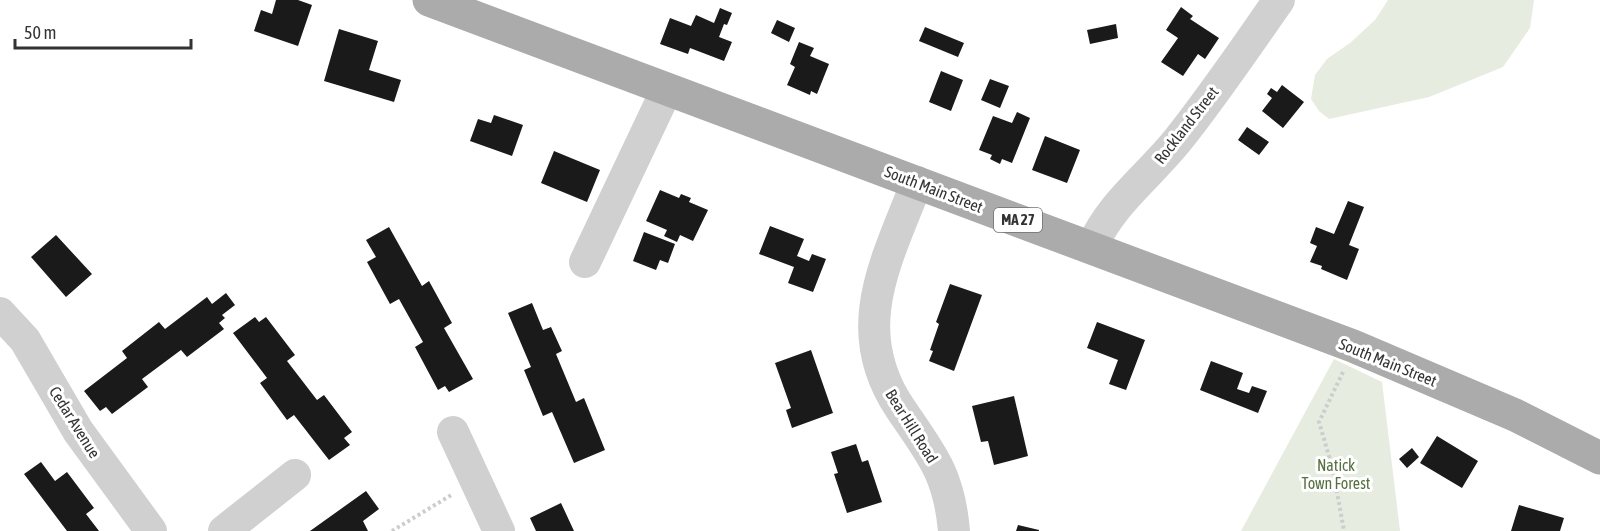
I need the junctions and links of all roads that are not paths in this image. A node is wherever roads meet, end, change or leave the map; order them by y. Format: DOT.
graph roads {
  1 [pos="429,0"];
  2 [pos="1279,0"];
  3 [pos="667,89"];
  4 [pos="916,182"];
  5 [pos="1091,248"];
  6 [pos="585,262"];
  7 [pos="0,313"];
  8 [pos="453,432"];
  9 [pos="1600,458"];
  10 [pos="295,475"];
  11 [pos="151,531"];
  12 [pos="224,531"];
  13 [pos="499,531"];
  14 [pos="954,531"];
  1 -- 3 [label="main road, South Main Street / MA 27"];
  2 -- 5 [label="street, Rockland Street"];
  3 -- 4 [label="main road, South Main Street / MA 27"];
  3 -- 6 [label="street"];
  4 -- 5 [label="main road, South Main Street / MA 27"];
  4 -- 14 [label="street, Bear Hill Road"];
  5 -- 9 [label="main road, South Main Street / MA 27"];
  7 -- 11 [label="street, Cedar Avenue"];
  8 -- 13 [label="street"];
  10 -- 12 [label="street"];
}
